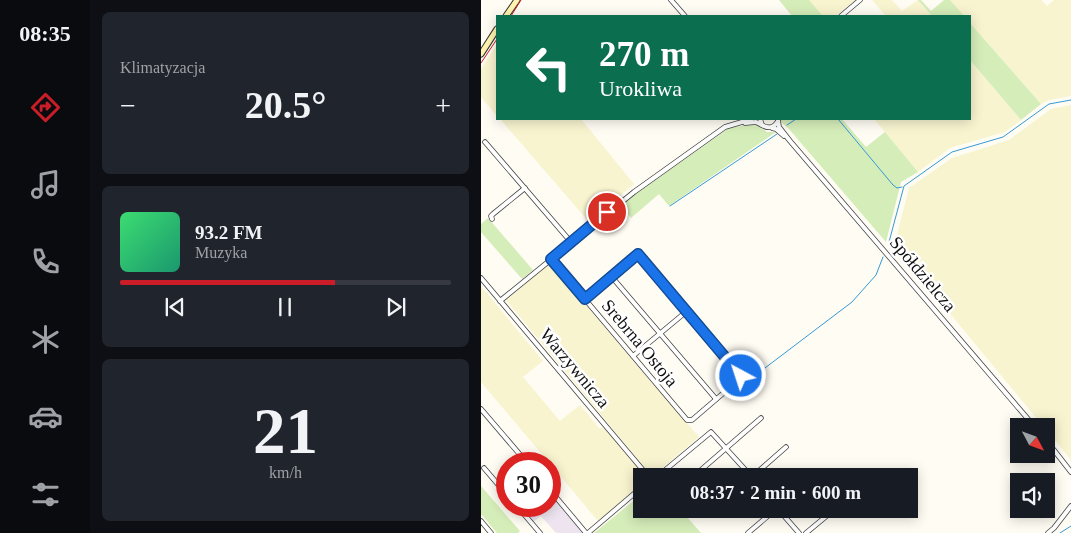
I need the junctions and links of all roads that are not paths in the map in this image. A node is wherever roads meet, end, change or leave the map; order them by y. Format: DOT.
graph roads {
  1 [pos="517,0"];
  2 [pos="671,0"];
  3 [pos="860,0"];
  4 [pos="507,15"];
  5 [pos="684,15"];
  6 [pos="842,15"];
  7 [pos="496,31"];
  8 [pos="481,54"];
  9 [pos="748,120"];
  10 [pos="760,120"];
  11 [pos="777,120"];
  12 [pos="778,120"];
  13 [pos="737,123"];
  14 [pos="762,125"];
  15 [pos="768,128"];
  16 [pos="790,141"];
  17 [pos="485,142"];
  18 [pos="525,188"];
  19 [pos="492,219"];
  20 [pos="571,242"];
  21 [pos="551,259"];
  22 [pos="611,276"];
  23 [pos="481,278"];
  24 [pos="585,299"];
  25 [pos="500,301"];
  26 [pos="687,311"];
  27 [pos="660,334"];
  28 [pos="633,356"];
  29 [pos="716,399"];
  30 [pos="481,408"];
  31 [pos="761,418"];
  32 [pos="1027,418"];
  33 [pos="787,447"];
  34 [pos="726,448"];
  35 [pos="518,452"];
  36 [pos="1055,452"];
  37 [pos="484,468"];
  38 [pos="641,468"];
  39 [pos="668,468"];
  40 [pos="703,468"];
  41 [pos="745,468"];
  42 [pos="762,468"];
  43 [pos="1071,472"];
  44 [pos="496,482"];
  45 [pos="633,495"];
  46 [pos="561,503"];
  47 [pos="1071,506"];
  48 [pos="526,517"];
  49 [pos="766,518"];
  50 [pos="785,518"];
  51 [pos="824,518"];
  52 [pos="481,521"];
  53 [pos="491,533"];
  54 [pos="540,533"];
  55 [pos="587,533"];
  56 [pos="748,533"];
  57 [pos="799,533"];
  58 [pos="806,533"];
  59 [pos="1048,533"];
  1 -- 4 [label="main road"];
  2 -- 5 [label="street"];
  3 -- 6 [label="street"];
  7 -- 8 [label="main road"];
  9 -- 13 [label="street"];
  10 -- 14 [label="street"];
  11 -- 15 [label="street"];
  12 -- 16 [label="street"];
  13 -- 14 [label="street"];
  13 -- 20 [label="street"];
  14 -- 15 [label="street"];
  15 -- 16 [label="street"];
  16 -- 32 [label="street, Spółdzielcza"];
  17 -- 18 [label="street"];
  18 -- 19 [label="street"];
  18 -- 20 [label="street"];
  20 -- 21 [label="street"];
  21 -- 24 [label="street, Srebrna Ostoja"];
  21 -- 25 [label="street"];
  22 -- 24 [label="street"];
  22 -- 26 [label="street"];
  22 -- 27 [label="street"];
  23 -- 25 [label="street, Warzywnicza"];
  24 -- 28 [label="street, Srebrna Ostoja"];
  25 -- 38 [label="street, Warzywnicza"];
  26 -- 27 [label="street"];
  26 -- 29 [label="street"];
  27 -- 28 [label="street"];
  27 -- 29 [label="street"];
  28 -- 29 [label="street, Srebrna Ostoja"];
  30 -- 35 [label="street"];
  31 -- 34 [label="street"];
  33 -- 42 [label="street"];
  34 -- 39 [label="street"];
  34 -- 40 [label="street"];
  34 -- 41 [label="street"];
  36 -- 43 [label="street"];
  37 -- 44 [label="street"];
  45 -- 55 [label="street"];
  46 -- 55 [label="street"];
  47 -- 59 [label="street"];
  48 -- 54 [label="street"];
  49 -- 56 [label="street"];
  50 -- 57 [label="street"];
  51 -- 58 [label="street"];
  52 -- 53 [label="street"];
}
